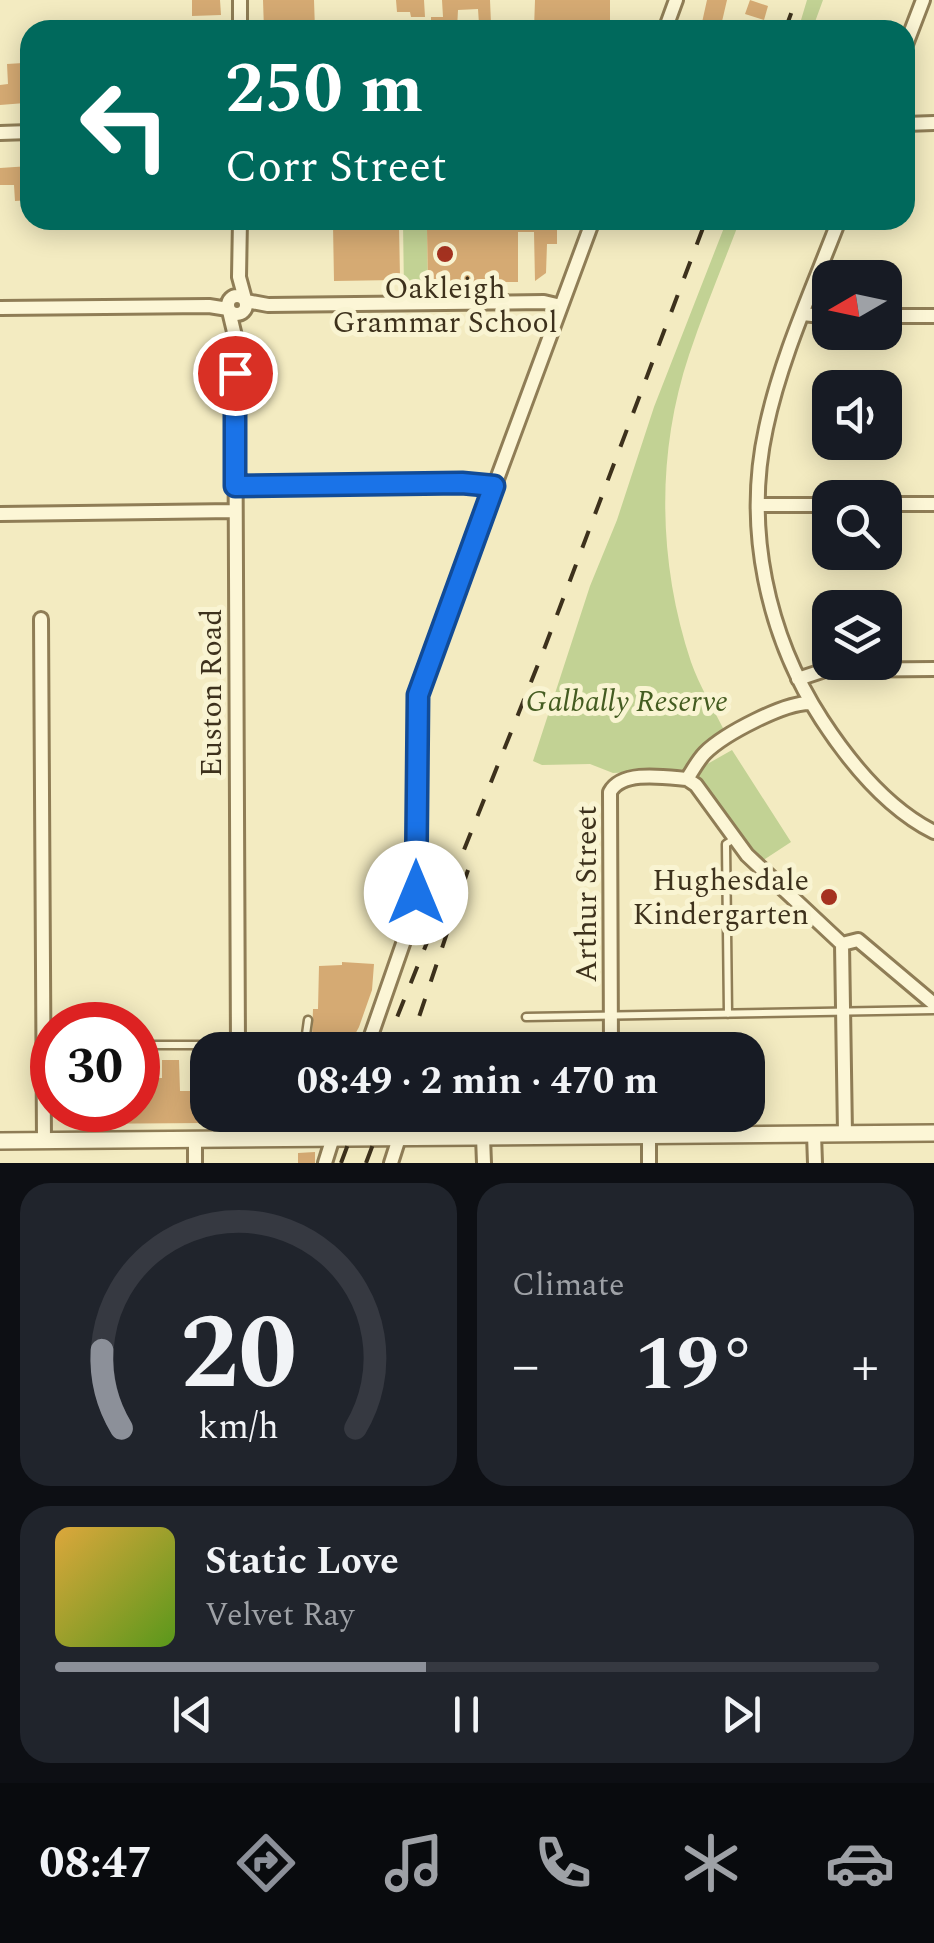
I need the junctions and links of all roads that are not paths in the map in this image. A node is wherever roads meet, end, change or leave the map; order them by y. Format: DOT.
graph roads {
  1 [pos="240,230"];
  2 [pos="589,230"];
  3 [pos="835,230"];
  4 [pos="237,305"];
  5 [pos="561,306"];
  6 [pos="0,308"];
  7 [pos="803,314"];
  8 [pos="812,315"];
  9 [pos="902,316"];
  10 [pos="934,316"];
  11 [pos="235,486"];
  12 [pos="494,486"];
  13 [pos="812,504"];
  14 [pos="902,504"];
  15 [pos="934,504"];
  16 [pos="758,505"];
  17 [pos="235,511"];
  18 [pos="0,514"];
  19 [pos="41,620"];
  20 [pos="934,669"];
  21 [pos="798,679"];
  22 [pos="811,703"];
  23 [pos="687,778"];
  24 [pos="934,832"];
  25 [pos="734,839"];
  26 [pos="842,944"];
  27 [pos="47,1002"];
  28 [pos="934,1007"];
  29 [pos="843,1012"];
  30 [pos="728,1014"];
  31 [pos="611,1016"];
  32 [pos="526,1017"];
  33 [pos="308,1020"];
  34 [pos="238,1032"];
  35 [pos="306,1032"];
  36 [pos="373,1032"];
  37 [pos="611,1032"];
  38 [pos="160,1045"];
  39 [pos="190,1046"];
  40 [pos="44,1132"];
  41 [pos="237,1132"];
  42 [pos="336,1132"];
  43 [pos="611,1132"];
  44 [pos="844,1133"];
  45 [pos="934,1133"];
  46 [pos="814,1134"];
  47 [pos="649,1135"];
  48 [pos="611,1136"];
  49 [pos="483,1137"];
  50 [pos="334,1138"];
  51 [pos="400,1138"];
  52 [pos="194,1139"];
  53 [pos="237,1139"];
  54 [pos="0,1141"];
  55 [pos="44,1141"];
  56 [pos="195,1163"];
  57 [pos="325,1163"];
  58 [pos="391,1163"];
  59 [pos="484,1163"];
  60 [pos="649,1163"];
  61 [pos="815,1163"];
  1 -- 4 [label="street, Euston Road"];
  2 -- 5 [label="street"];
  3 -- 7 [label="street"];
  4 -- 5 [label="street"];
  4 -- 6 [label="street"];
  4 -- 11 [label="street, Euston Road"];
  5 -- 12 [label="street"];
  7 -- 8 [label="street"];
  7 -- 16 [label="street"];
  9 -- 10 [label="street"];
  11 -- 12 [label="street"];
  11 -- 17 [label="street, Euston Road"];
  12 -- 36 [label="street"];
  13 -- 16 [label="street"];
  14 -- 15 [label="street"];
  16 -- 21 [label="street"];
  17 -- 18 [label="street"];
  17 -- 34 [label="street, Euston Road"];
  19 -- 27 [label="street"];
  20 -- 21 [label="street"];
  21 -- 22 [label="street"];
  22 -- 23 [label="street"];
  22 -- 24 [label="street"];
  23 -- 25 [label="street"];
  23 -- 31 [label="street, Arthur Street"];
  25 -- 26 [label="street"];
  25 -- 30 [label="lane"];
  26 -- 28 [label="street"];
  26 -- 29 [label="street"];
  28 -- 29 [label="lane"];
  29 -- 30 [label="lane"];
  29 -- 44 [label="street"];
  30 -- 31 [label="lane"];
  31 -- 32 [label="lane"];
  31 -- 37 [label="street, Arthur Street"];
  33 -- 35 [label="lane"];
  38 -- 39 [label="lane"];
  40 -- 55 [label="street"];
  41 -- 53 [label="street"];
  42 -- 50 [label="street"];
  43 -- 48 [label="street"];
  44 -- 45 [label="street"];
  44 -- 46 [label="street"];
  46 -- 47 [label="street"];
  46 -- 61 [label="street"];
  47 -- 48 [label="street"];
  47 -- 60 [label="street"];
  48 -- 49 [label="street"];
  49 -- 51 [label="street"];
  49 -- 59 [label="street"];
  50 -- 51 [label="street"];
  50 -- 53 [label="street"];
  50 -- 57 [label="street"];
  51 -- 58 [label="street"];
  52 -- 53 [label="street"];
  52 -- 55 [label="street"];
  52 -- 56 [label="street"];
  54 -- 55 [label="street"];
}
